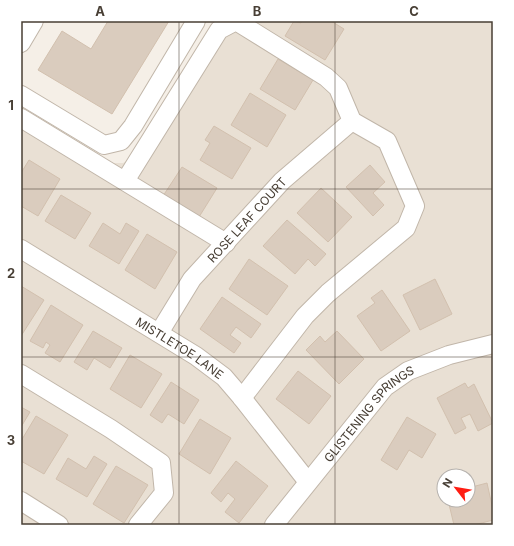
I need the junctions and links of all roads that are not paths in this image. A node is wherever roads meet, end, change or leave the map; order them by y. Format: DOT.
graph roads {
  1 [pos="34,21"];
  2 [pos="196,21"];
  3 [pos="21,43"];
  4 [pos="21,95"];
  5 [pos="21,118"];
  6 [pos="352,121"];
  7 [pos="126,181"];
  8 [pos="226,243"];
  9 [pos="21,249"];
  10 [pos="159,333"];
  11 [pos="493,344"];
  12 [pos="21,374"];
  13 [pos="242,398"];
  14 [pos="308,482"];
  15 [pos="21,501"];
  16 [pos="60,525"];
  17 [pos="138,525"];
  18 [pos="274,525"];
  1 -- 3 [label="street"];
  2 -- 4 [label="street"];
  5 -- 7 [label="street"];
  6 -- 7 [label="street"];
  6 -- 8 [label="street, ROSE LEAF COURT"];
  6 -- 13 [label="street"];
  7 -- 8 [label="street"];
  8 -- 10 [label="street, ROSE LEAF COURT"];
  9 -- 10 [label="street, MISTLETOE LANE"];
  10 -- 13 [label="street, MISTLETOE LANE"];
  11 -- 14 [label="street, GLISTENING SPRINGS"];
  12 -- 17 [label="street"];
  13 -- 14 [label="street, MISTLETOE LANE"];
  14 -- 18 [label="street, GLISTENING SPRINGS"];
  15 -- 16 [label="street"];
}
